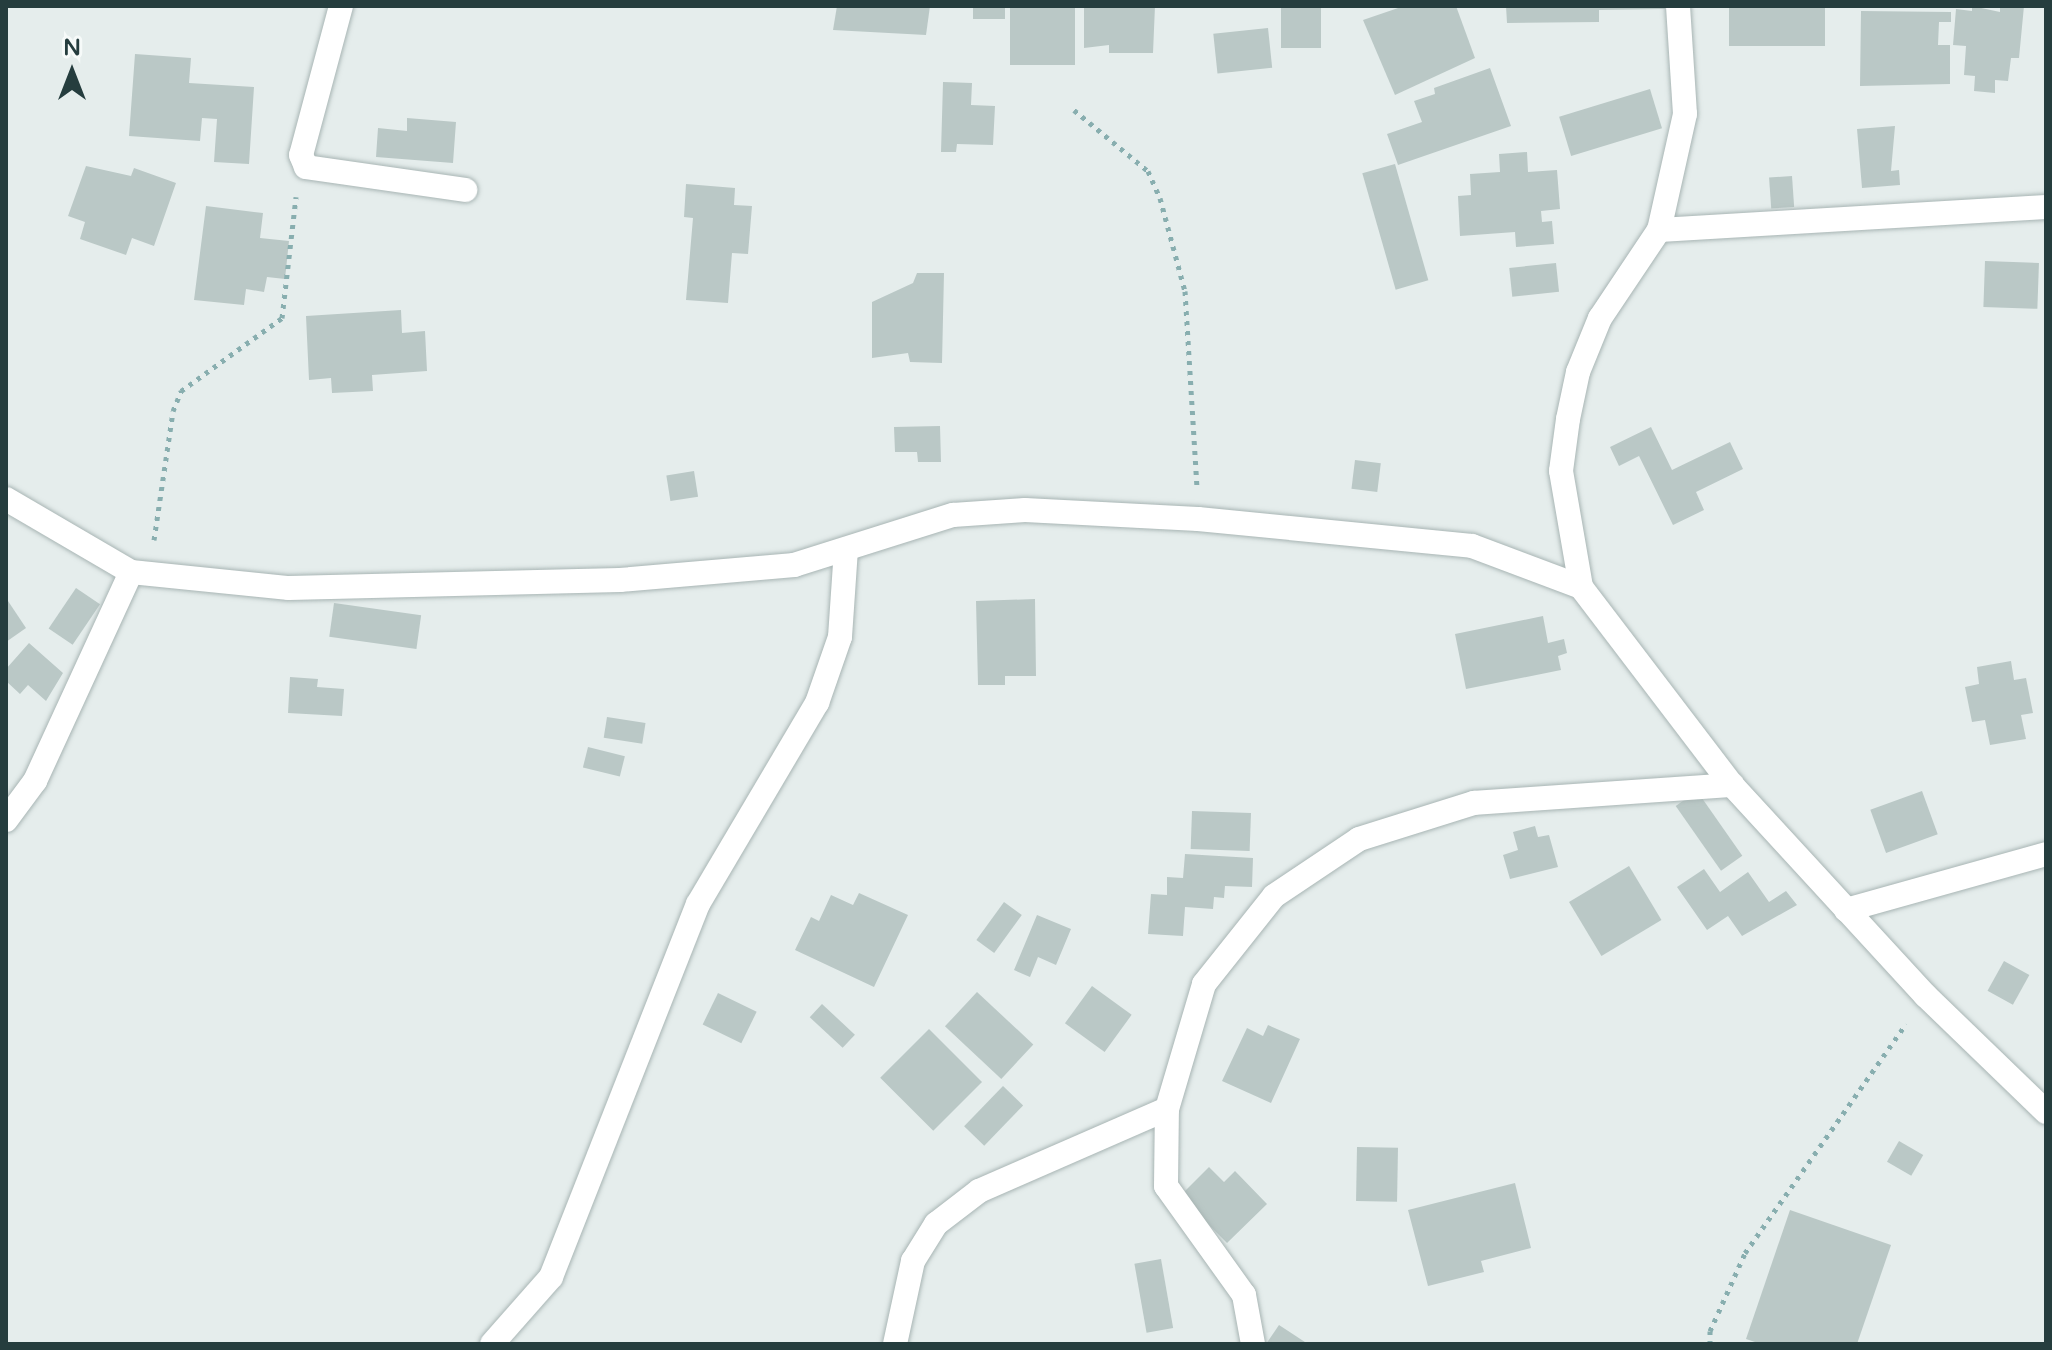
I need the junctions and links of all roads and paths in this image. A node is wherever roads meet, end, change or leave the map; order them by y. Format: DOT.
graph roads {
  1 [pos="341,6"];
  2 [pos="1678,6"];
  3 [pos="1074,110"];
  4 [pos="301,155"];
  5 [pos="465,190"];
  6 [pos="2046,207"];
  7 [pos="1659,230"];
  8 [pos="6,499"];
  9 [pos="1198,519"];
  10 [pos="846,549"];
  11 [pos="140,574"];
  12 [pos="1581,587"];
  13 [pos="1732,785"];
  14 [pos="6,820"];
  15 [pos="2046,854"];
  16 [pos="1846,910"];
  17 [pos="1926,996"];
  18 [pos="1167,1109"];
  19 [pos="2046,1112"];
  20 [pos="492,1344"];
  21 [pos="895,1344"];
  22 [pos="1253,1344"];
  23 [pos="1710,1344"];
  1 -- 4 [label="street"];
  2 -- 7 [label="street"];
  3 -- 9 [label="path"];
  4 -- 5 [label="street"];
  4 -- 11 [label="path"];
  6 -- 7 [label="street"];
  7 -- 12 [label="street"];
  8 -- 11 [label="street"];
  9 -- 10 [label="street"];
  9 -- 12 [label="street"];
  10 -- 11 [label="street"];
  10 -- 20 [label="street"];
  11 -- 14 [label="street"];
  12 -- 13 [label="street"];
  13 -- 16 [label="street"];
  13 -- 18 [label="street"];
  15 -- 16 [label="street"];
  16 -- 17 [label="street"];
  17 -- 19 [label="street"];
  17 -- 23 [label="path"];
  18 -- 21 [label="street"];
  18 -- 22 [label="street"];
}
